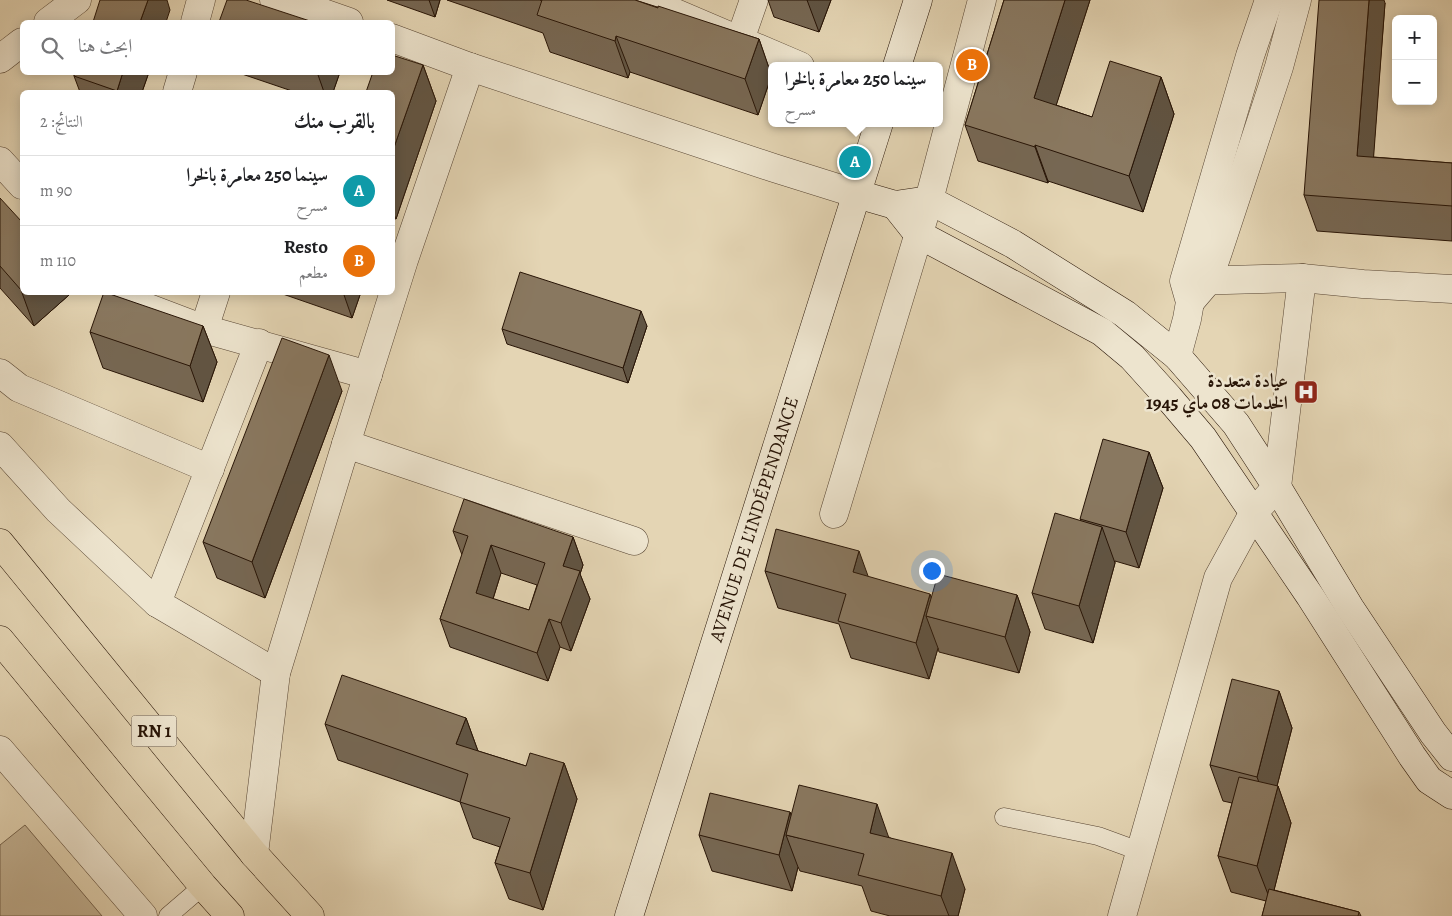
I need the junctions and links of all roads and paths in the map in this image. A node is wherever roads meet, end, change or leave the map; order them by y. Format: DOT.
graph roads {
  1 [pos="77,0"];
  2 [pos="201,0"];
  3 [pos="274,0"];
  4 [pos="645,0"];
  5 [pos="754,0"];
  6 [pos="918,0"];
  7 [pos="982,0"];
  8 [pos="1269,0"];
  9 [pos="1297,0"];
  10 [pos="311,5"];
  11 [pos="51,20"];
  12 [pos="196,20"];
  13 [pos="345,20"];
  14 [pos="395,39"];
  15 [pos="740,40"];
  16 [pos="20,44"];
  17 [pos="0,59"];
  18 [pos="791,62"];
  19 [pos="899,62"];
  20 [pos="470,67"];
  21 [pos="878,127"];
  22 [pos="0,161"];
  23 [pos="20,183"];
  24 [pos="857,194"];
  25 [pos="929,200"];
  26 [pos="895,205"];
  27 [pos="918,234"];
  28 [pos="398,258"];
  29 [pos="1302,278"];
  30 [pos="1194,288"];
  31 [pos="1452,289"];
  32 [pos="122,295"];
  33 [pos="215,295"];
  34 [pos="389,295"];
  35 [pos="1121,311"];
  36 [pos="204,328"];
  37 [pos="1102,332"];
  38 [pos="259,343"];
  39 [pos="1177,356"];
  40 [pos="0,373"];
  41 [pos="368,375"];
  42 [pos="346,444"];
  43 [pos="0,446"];
  44 [pos="210,469"];
  45 [pos="1277,487"];
  46 [pos="1254,512"];
  47 [pos="834,514"];
  48 [pos="634,541"];
  49 [pos="0,543"];
  50 [pos="157,603"];
  51 [pos="0,640"];
  52 [pos="276,674"];
  53 [pos="0,750"];
  54 [pos="1452,757"];
  55 [pos="1452,795"];
  56 [pos="1004,817"];
  57 [pos="1140,851"];
  58 [pos="254,854"];
  59 [pos="203,886"];
  60 [pos="143,916"];
  61 [pos="168,916"];
  62 [pos="230,916"];
  63 [pos="310,916"];
  64 [pos="629,916"];
  65 [pos="1122,916"];
  1 -- 11 [label="street"];
  2 -- 12 [label="street"];
  3 -- 10 [label="street"];
  4 -- 15 [label="street"];
  5 -- 15 [label="street"];
  6 -- 19 [label="street"];
  7 -- 25 [label="street"];
  8 -- 30 [label="street"];
  9 -- 30 [label="street"];
  10 -- 13 [label="street"];
  14 -- 20 [label="street"];
  15 -- 18 [label="street"];
  16 -- 17 [label="street"];
  20 -- 24 [label="street"];
  20 -- 28 [label="street"];
  21 -- 24 [label="street, AVENUE DE L'INDÉPENDANCE"];
  22 -- 23 [label="street"];
  24 -- 26 [label="street"];
  24 -- 64 [label="street, AVENUE DE L'INDÉPENDANCE"];
  25 -- 26 [label="street"];
  25 -- 27 [label="street"];
  25 -- 35 [label="street"];
  26 -- 27 [label="street"];
  27 -- 37 [label="street"];
  27 -- 47 [label="street"];
  29 -- 30 [label="street"];
  29 -- 31 [label="street"];
  29 -- 45 [label="street"];
  30 -- 39 [label="street"];
  32 -- 36 [label="street"];
  33 -- 36 [label="street"];
  34 -- 41 [label="street"];
  35 -- 37 [label="street"];
  35 -- 39 [label="street"];
  36 -- 38 [label="street"];
  37 -- 46 [label="street"];
  38 -- 41 [label="street"];
  38 -- 44 [label="street"];
  39 -- 45 [label="street"];
  40 -- 44 [label="street"];
  41 -- 42 [label="street"];
  42 -- 48 [label="street"];
  42 -- 52 [label="street"];
  43 -- 50 [label="street"];
  44 -- 50 [label="street"];
  45 -- 46 [label="street"];
  45 -- 54 [label="street"];
  46 -- 55 [label="street"];
  46 -- 57 [label="street"];
  49 -- 58 [label="highway, RN 1"];
  50 -- 52 [label="street"];
  51 -- 59 [label="highway"];
  52 -- 58 [label="street"];
  53 -- 60 [label="street"];
  56 -- 57 [label="lane"];
  57 -- 65 [label="street"];
  58 -- 63 [label="highway, RN 1"];
  59 -- 61 [label="lane"];
  59 -- 62 [label="highway"];
}
